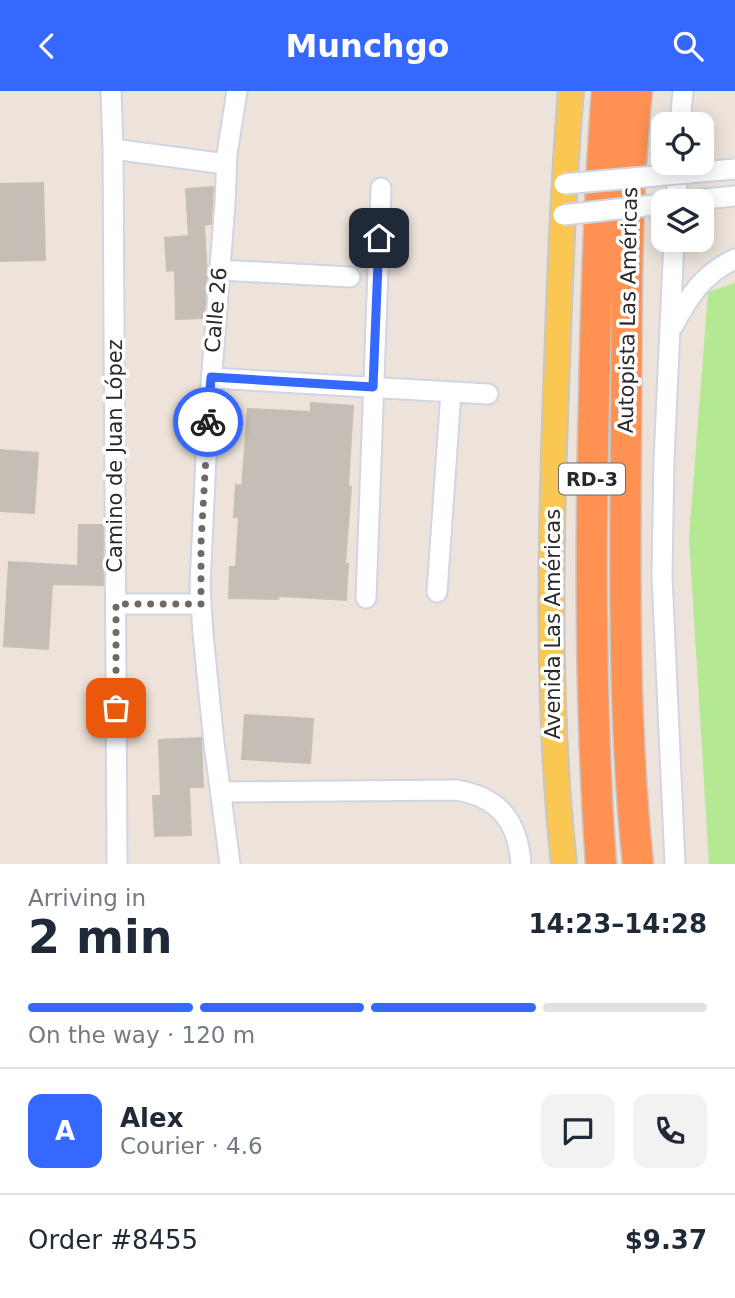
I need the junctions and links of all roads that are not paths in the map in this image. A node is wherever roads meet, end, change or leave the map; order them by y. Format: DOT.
graph roads {
  1 [pos="111,91"];
  2 [pos="237,91"];
  3 [pos="571,91"];
  4 [pos="607,91"];
  5 [pos="637,91"];
  6 [pos="683,91"];
  7 [pos="681,112"];
  8 [pos="113,149"];
  9 [pos="226,164"];
  10 [pos="735,169"];
  11 [pos="564,184"];
  12 [pos="381,188"];
  13 [pos="735,196"];
  14 [pos="714,198"];
  15 [pos="651,205"];
  16 [pos="563,215"];
  17 [pos="674,252"];
  18 [pos="735,259"];
  19 [pos="220,269"];
  20 [pos="350,277"];
  21 [pos="671,330"];
  22 [pos="211,377"];
  23 [pos="373,387"];
  24 [pos="451,391"];
  25 [pos="488,394"];
  26 [pos="437,592"];
  27 [pos="366,598"];
  28 [pos="116,604"];
  29 [pos="201,604"];
  30 [pos="221,792"];
  31 [pos="117,864"];
  32 [pos="230,864"];
  33 [pos="521,864"];
  34 [pos="564,864"];
  35 [pos="601,864"];
  36 [pos="638,864"];
  37 [pos="675,864"];
  1 -- 8 [label="street, Camino de Juan López"];
  2 -- 9 [label="street, Calle 26"];
  3 -- 11 [label="main road, Avenida Las Américas"];
  4 -- 35 [label="highway, Autopista Las Américas / RD-3"];
  5 -- 36 [label="highway, Autopista Las Américas / RD-3"];
  6 -- 7 [label="street"];
  8 -- 9 [label="street"];
  8 -- 28 [label="street, Camino de Juan López"];
  9 -- 19 [label="street, Calle 26"];
  10 -- 11 [label="street, bridge"];
  11 -- 16 [label="main road, Avenida Las Américas"];
  12 -- 23 [label="street"];
  13 -- 14 [label="street"];
  15 -- 16 [label="street, bridge"];
  16 -- 34 [label="main road, Avenida Las Américas"];
  17 -- 21 [label="street"];
  18 -- 21 [label="street"];
  19 -- 20 [label="street"];
  19 -- 22 [label="street, Calle 26"];
  21 -- 37 [label="street"];
  22 -- 23 [label="street"];
  22 -- 29 [label="street, Calle 26"];
  23 -- 24 [label="street"];
  23 -- 27 [label="street"];
  24 -- 25 [label="street"];
  24 -- 26 [label="street"];
  28 -- 29 [label="street"];
  28 -- 31 [label="street, Camino de Juan López"];
  29 -- 30 [label="street, Calle 26"];
  30 -- 32 [label="street, Calle 26"];
  30 -- 33 [label="street"];
}
